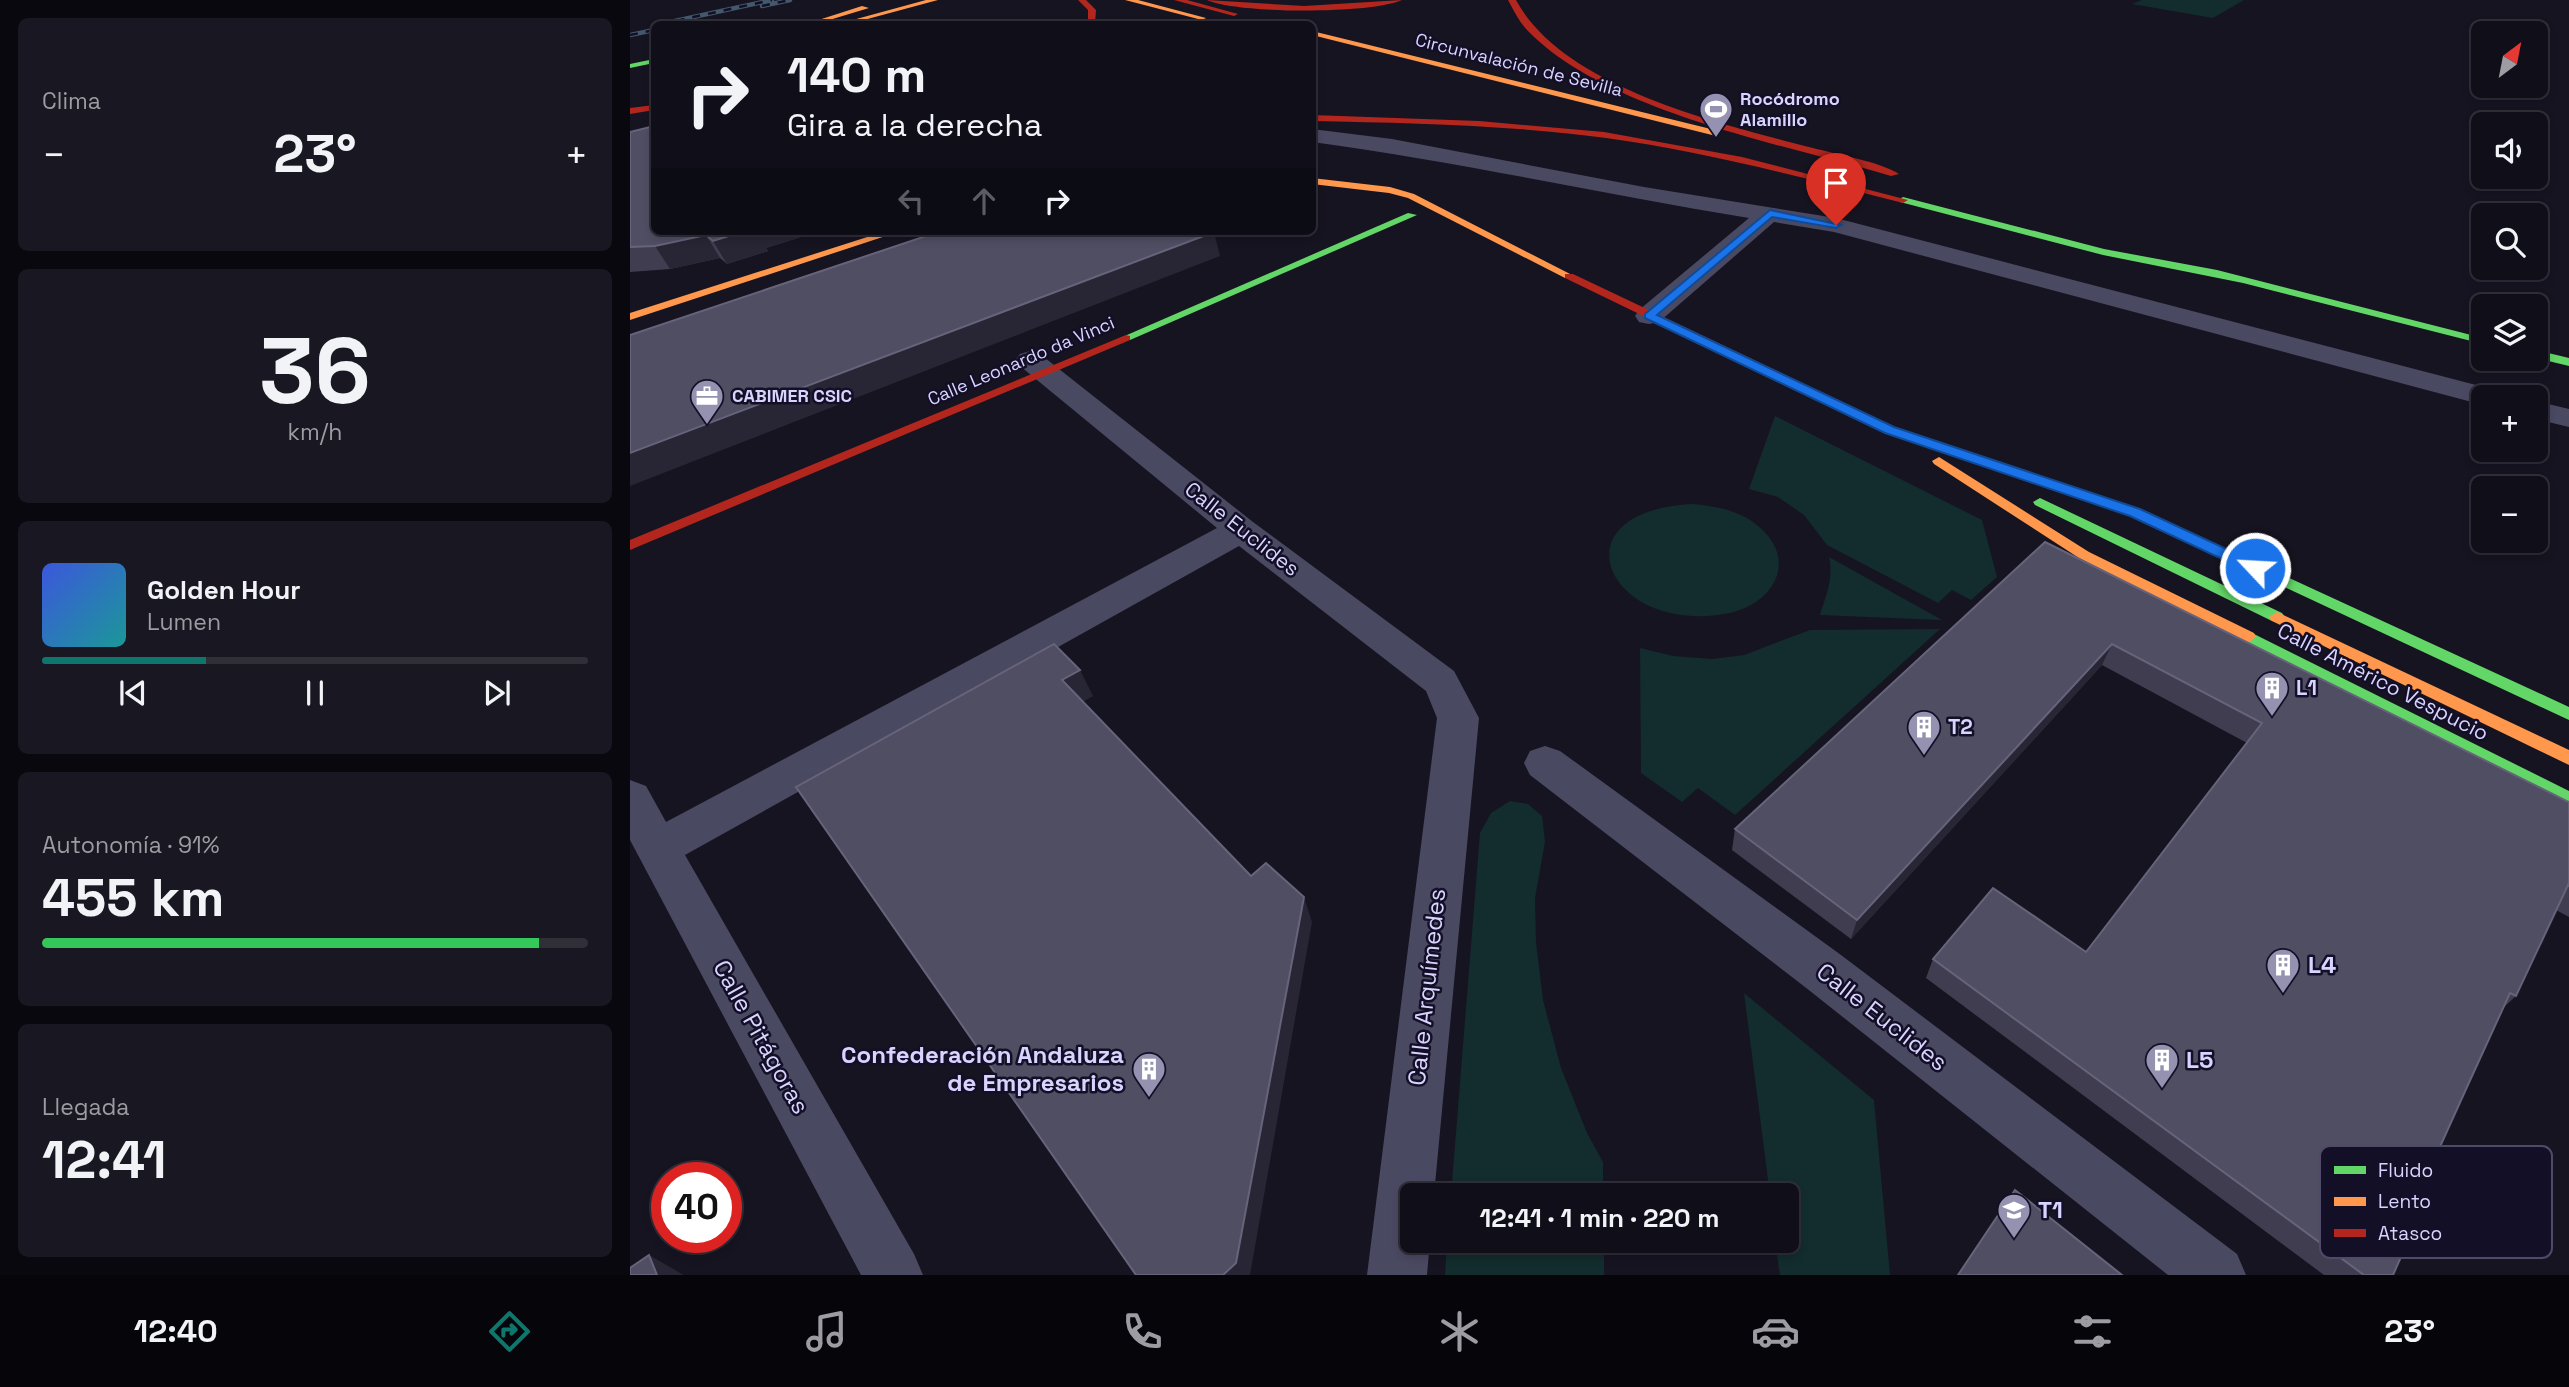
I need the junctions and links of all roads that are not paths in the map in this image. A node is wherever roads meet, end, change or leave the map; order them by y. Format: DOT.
graph roads {
  1 [pos="894,0"];
  2 [pos="934,0"];
  3 [pos="1083,0"];
  4 [pos="1129,0"];
  5 [pos="1178,0"];
  6 [pos="1211,0"];
  7 [pos="1398,0"];
  8 [pos="1512,0"];
  9 [pos="820,21"];
  10 [pos="854,21"];
  11 [pos="1093,21"];
  12 [pos="1215,21"];
  13 [pos="1265,21"];
  14 [pos="1316,34"];
  15 [pos="1316,47"];
  16 [pos="651,62"];
  17 [pos="630,66"];
  18 [pos="651,108"];
  19 [pos="630,111"];
  20 [pos="1316,118"];
  21 [pos="1721,130"];
  22 [pos="1316,136"];
  23 [pos="1698,146"];
  24 [pos="1900,176"];
  25 [pos="1316,183"];
  26 [pos="1316,184"];
  27 [pos="1383,189"];
  28 [pos="1370,200"];
  29 [pos="1413,204"];
  30 [pos="1770,213"];
  31 [pos="1358,219"];
  32 [pos="884,235"];
  33 [pos="1649,316"];
  34 [pos="630,317"];
  35 [pos="2471,338"];
  36 [pos="2548,357"];
  37 [pos="2569,362"];
  38 [pos="1031,366"];
  39 [pos="2471,393"];
  40 [pos="2548,413"];
  41 [pos="2569,418"];
  42 [pos="1890,430"];
  43 [pos="1241,530"];
  44 [pos="630,545"];
  45 [pos="1451,700"];
  46 [pos="2569,714"];
  47 [pos="2569,758"];
  48 [pos="1545,763"];
  49 [pos="630,798"];
  50 [pos="2569,799"];
  51 [pos="658,848"];
  52 [pos="893,1275"];
  53 [pos="1397,1275"];
  54 [pos="2216,1275"];
  1 -- 9 [label="main road"];
  2 -- 10 [label="main road"];
  3 -- 11 [label="main road"];
  4 -- 12 [label="main road"];
  5 -- 13 [label="main road"];
  6 -- 7 [label="main road"];
  8 -- 21 [label="main road"];
  14 -- 21 [label="main road, Circunvalación de Sevilla"];
  15 -- 23 [label="main road, Circunvalación de Sevilla"];
  16 -- 17 [label="main road"];
  18 -- 19 [label="main road"];
  20 -- 23 [label="main road"];
  21 -- 24 [label="main road"];
  22 -- 30 [label="street"];
  23 -- 35 [label="main road"];
  25 -- 27 [label="main road"];
  26 -- 28 [label="main road"];
  27 -- 28 [label="main road"];
  27 -- 29 [label="main road, Calle Américo Vespucio"];
  28 -- 29 [label="main road"];
  29 -- 33 [label="main road, Calle Américo Vespucio"];
  29 -- 38 [label="main road, Calle Leonardo da Vinci"];
  30 -- 33 [label="street"];
  30 -- 39 [label="street"];
  31 -- 38 [label="main road, Calle Leonardo da Vinci"];
  32 -- 34 [label="main road"];
  33 -- 42 [label="main road, Calle Américo Vespucio"];
  36 -- 37 [label="main road"];
  38 -- 43 [label="street, Calle Euclides"];
  38 -- 44 [label="main road, Calle Leonardo da Vinci"];
  40 -- 41 [label="street"];
  42 -- 46 [label="main road, Calle Américo Vespucio"];
  42 -- 47 [label="main road"];
  42 -- 50 [label="main road, Calle Américo Vespucio"];
  43 -- 45 [label="street, Calle Euclides"];
  43 -- 51 [label="street"];
  45 -- 53 [label="street, Calle Arquímedes"];
  48 -- 54 [label="street, Calle Euclides"];
  49 -- 51 [label="street, Calle Pitágoras"];
  51 -- 52 [label="street, Calle Pitágoras"];
}
